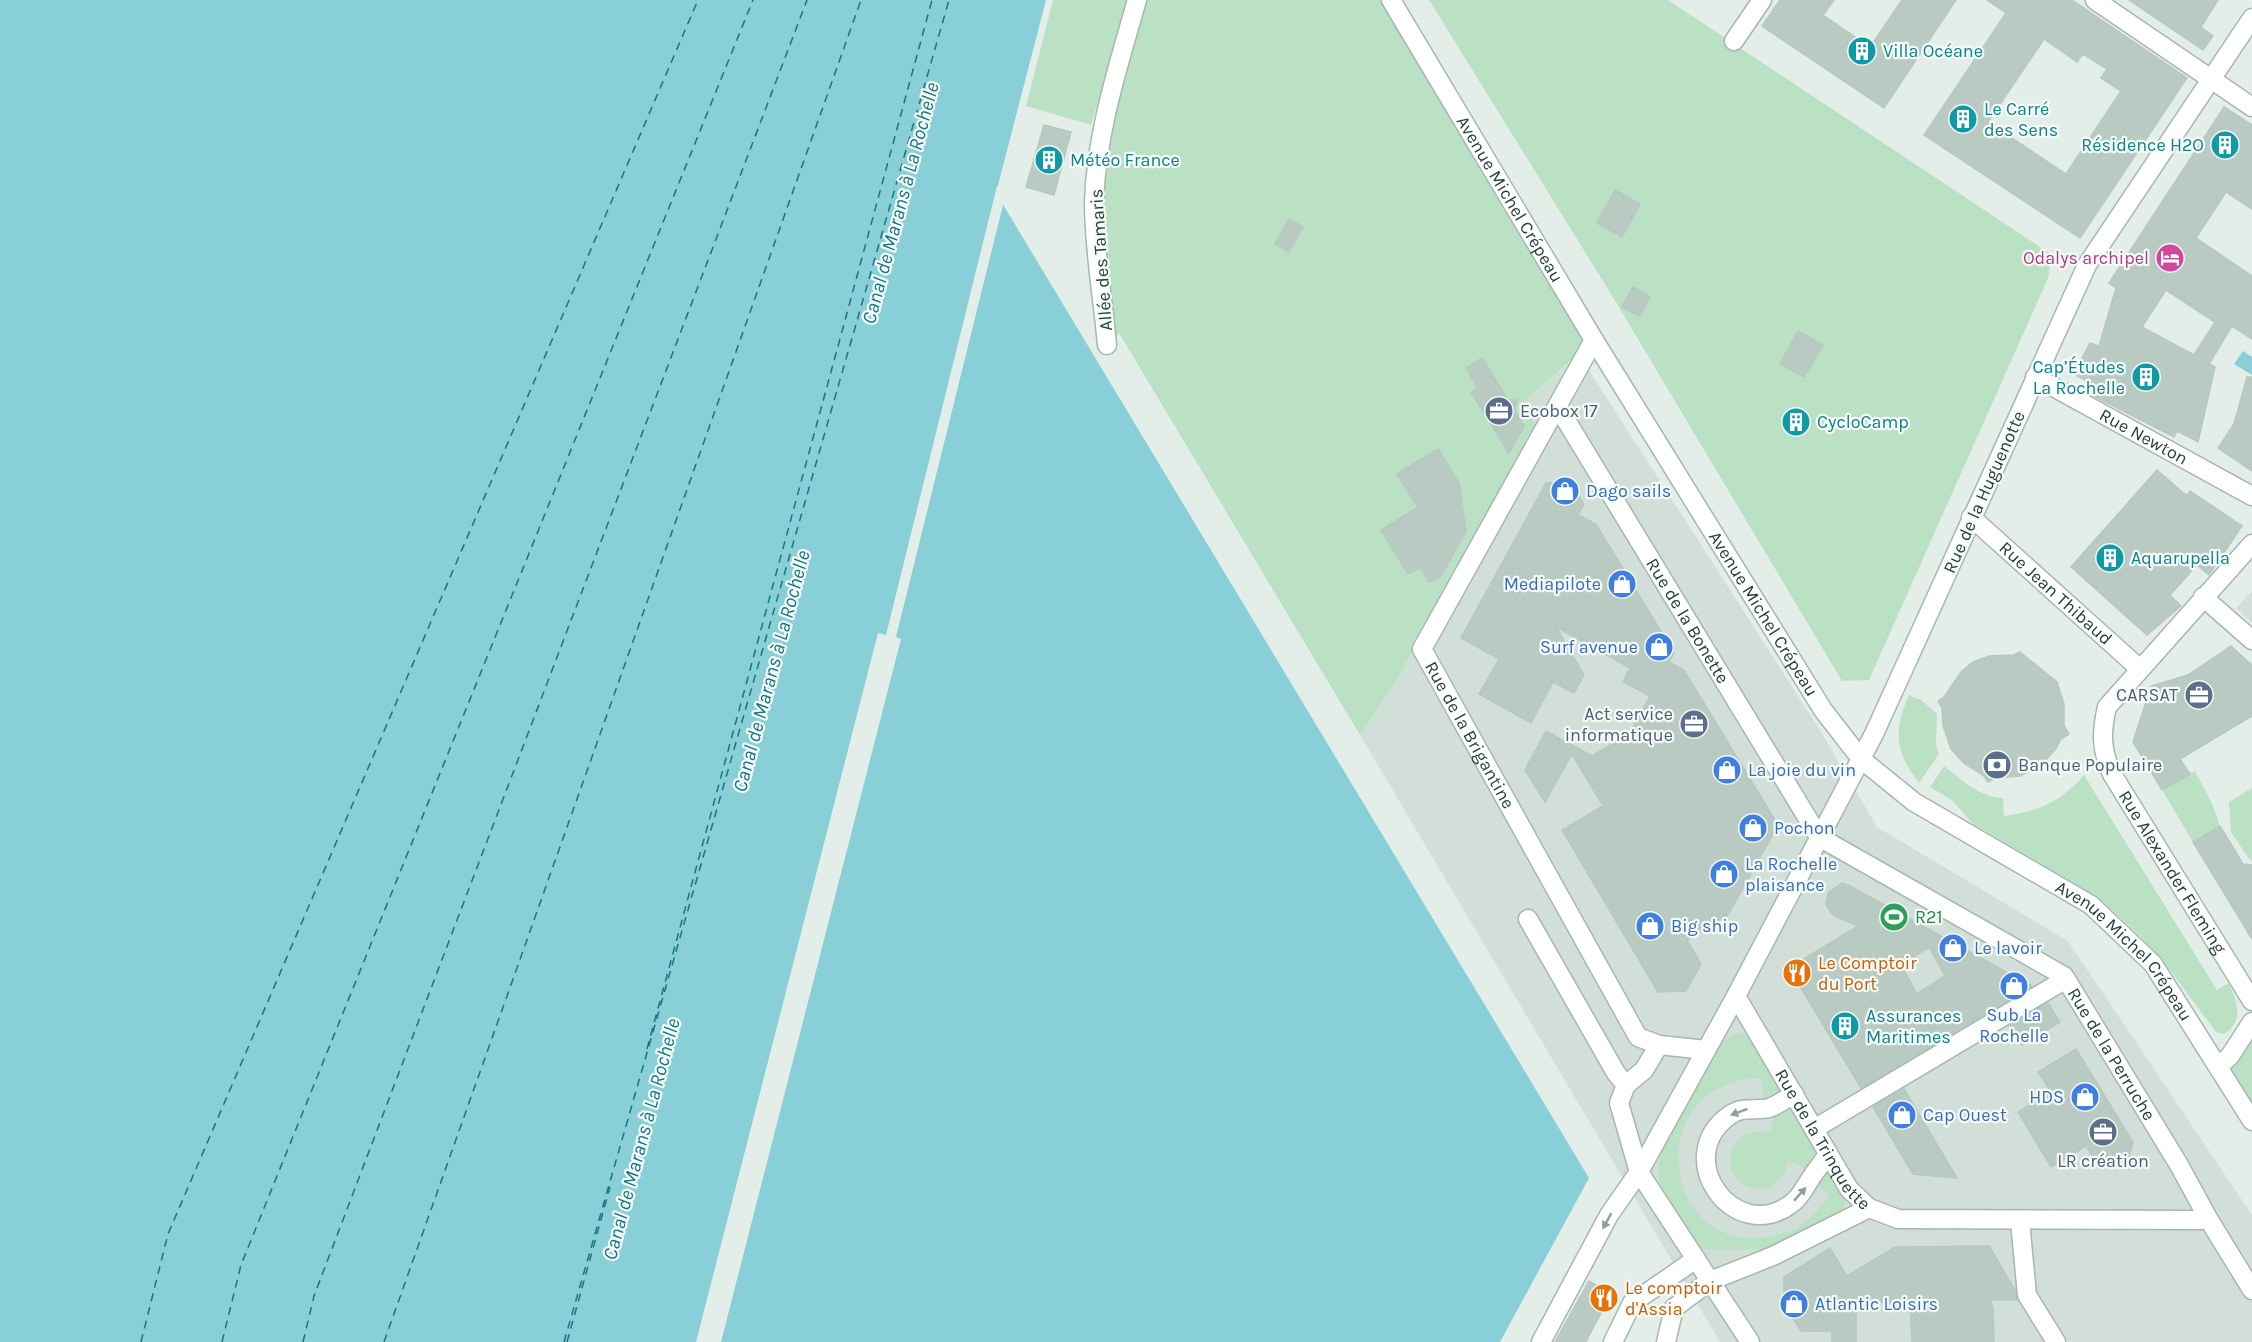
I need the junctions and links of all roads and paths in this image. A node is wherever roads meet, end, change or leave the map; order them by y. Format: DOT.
graph roads {
  1 [pos="1137,0"];
  2 [pos="1391,0"];
  3 [pos="1762,0"];
  4 [pos="2095,0"];
  5 [pos="2252,18"];
  6 [pos="1734,41"];
  7 [pos="2211,80"];
  8 [pos="2252,107"];
  9 [pos="1594,340"];
  10 [pos="1107,345"];
  11 [pos="2035,377"];
  12 [pos="1558,406"];
  13 [pos="2252,496"];
  14 [pos="1971,517"];
  15 [pos="2252,544"];
  16 [pos="2203,597"];
  17 [pos="2252,640"];
  18 [pos="2140,669"];
  19 [pos="1861,759"];
  20 [pos="1819,837"];
  21 [pos="1527,919"];
  22 [pos="2066,980"];
  23 [pos="1736,996"];
  24 [pos="2252,1001"];
  25 [pos="2252,1022"];
  26 [pos="1659,1045"];
  27 [pos="1706,1050"];
  28 [pos="2219,1066"];
  29 [pos="1626,1085"];
  30 [pos="1794,1094"];
  31 [pos="2252,1121"];
  32 [pos="1814,1129"];
  33 [pos="1828,1153"];
  34 [pos="1639,1172"];
  35 [pos="1869,1208"];
  36 [pos="2209,1220"];
  37 [pos="2019,1221"];
  38 [pos="1696,1259"];
  39 [pos="1710,1281"];
  40 [pos="2252,1290"];
  41 [pos="1541,1342"];
  42 [pos="1613,1342"];
  43 [pos="1666,1342"];
  44 [pos="1750,1342"];
  45 [pos="2056,1342"];
  1 -- 10 [label="street, Allée des Tamaris"];
  2 -- 9 [label="street, Avenue Michel Crépeau"];
  3 -- 6 [label="street"];
  4 -- 7 [label="street"];
  5 -- 7 [label="street, Rue de la Huguenotte"];
  7 -- 8 [label="street"];
  7 -- 11 [label="street, Rue de la Huguenotte"];
  9 -- 12 [label="street, Rue de la Brigantine"];
  9 -- 19 [label="street, Avenue Michel Crépeau"];
  11 -- 13 [label="street, Rue Newton"];
  11 -- 14 [label="street, Rue de la Huguenotte"];
  12 -- 20 [label="street, Rue de la Bonette"];
  12 -- 26 [label="street, Rue de la Brigantine"];
  14 -- 18 [label="street, Rue Jean Thibaud"];
  14 -- 19 [label="street, Rue de la Huguenotte"];
  15 -- 16 [label="street, Rue Alexander Fleming"];
  16 -- 17 [label="street"];
  16 -- 18 [label="street, Rue Alexander Fleming"];
  18 -- 24 [label="street, Rue Alexander Fleming"];
  19 -- 20 [label="street"];
  19 -- 28 [label="street, Avenue Michel Crépeau"];
  20 -- 22 [label="street, Rue de la Perruche"];
  20 -- 23 [label="street"];
  21 -- 29 [label="street"];
  22 -- 32 [label="street"];
  22 -- 36 [label="street, Rue de la Perruche"];
  23 -- 27 [label="street"];
  23 -- 30 [label="street, Rue de la Trinquette"];
  25 -- 28 [label="street"];
  26 -- 27 [label="street, Rue de la Brigantine"];
  26 -- 29 [label="street"];
  27 -- 34 [label="street"];
  28 -- 31 [label="street, Avenue Michel Crépeau"];
  29 -- 34 [label="street"];
  30 -- 32 [label="street, Rue de la Trinquette"];
  30 -- 33 [label="street, one-way"];
  32 -- 33 [label="street, Rue de la Trinquette"];
  33 -- 35 [label="street, Rue de la Trinquette"];
  34 -- 38 [label="street"];
  34 -- 41 [label="street, one-way"];
  35 -- 37 [label="street, Rue de la Trinquette"];
  35 -- 39 [label="street"];
  36 -- 37 [label="street, Rue de la Trinquette"];
  36 -- 40 [label="street"];
  37 -- 45 [label="street"];
  38 -- 39 [label="street"];
  38 -- 42 [label="street"];
  39 -- 43 [label="street"];
  39 -- 44 [label="street"];
}
